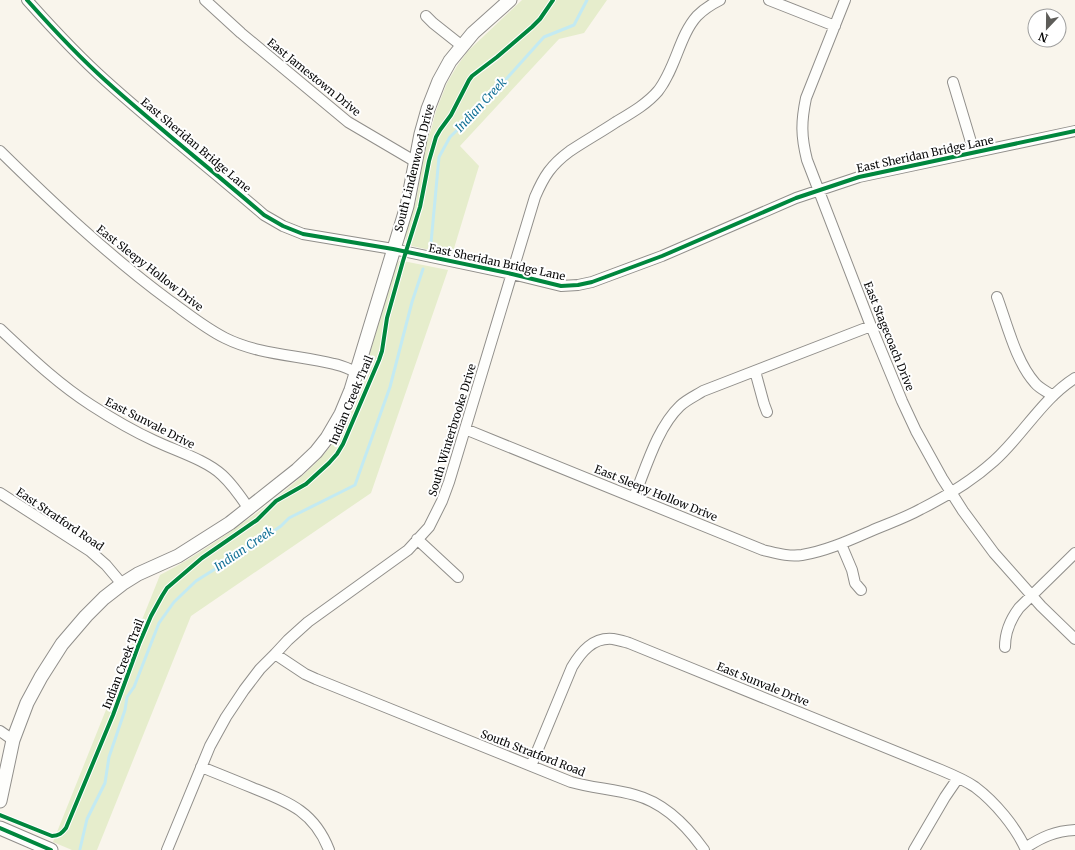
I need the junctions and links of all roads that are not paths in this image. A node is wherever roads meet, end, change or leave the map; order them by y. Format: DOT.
graph roads {
  1 [pos="27,0"];
  2 [pos="205,0"];
  3 [pos="510,0"];
  4 [pos="720,0"];
  5 [pos="768,0"];
  6 [pos="845,0"];
  7 [pos="426,16"];
  8 [pos="835,26"];
  9 [pos="462,46"];
  10 [pos="953,82"];
  11 [pos="1075,131"];
  12 [pos="0,151"];
  13 [pos="974,152"];
  14 [pos="416,162"];
  15 [pos="818,190"];
  16 [pos="393,250"];
  17 [pos="512,274"];
  18 [pos="997,297"];
  19 [pos="871,326"];
  20 [pos="0,329"];
  21 [pos="755,371"];
  22 [pos="356,372"];
  23 [pos="1075,378"];
  24 [pos="1053,396"];
  25 [pos="767,412"];
  26 [pos="465,429"];
  27 [pos="950,492"];
  28 [pos="1,496"];
  29 [pos="634,497"];
  30 [pos="249,509"];
  31 [pos="417,539"];
  32 [pos="841,544"];
  33 [pos="1075,553"];
  34 [pos="458,577"];
  35 [pos="122,584"];
  36 [pos="861,590"];
  37 [pos="1031,596"];
  38 [pos="1075,639"];
  39 [pos="1005,647"];
  40 [pos="275,654"];
  41 [pos="0,731"];
  42 [pos="13,740"];
  43 [pos="531,766"];
  44 [pos="202,767"];
  45 [pos="958,778"];
  46 [pos="0,801"];
  47 [pos="0,828"];
  48 [pos="1075,830"];
  49 [pos="1026,849"];
  50 [pos="52,850"];
  51 [pos="167,850"];
  52 [pos="329,850"];
  53 [pos="704,850"];
  54 [pos="914,850"];
  1 -- 16 [label="street, East Sheridan Bridge Lane"];
  2 -- 14 [label="street, East Jamestown Drive"];
  3 -- 9 [label="street, South Lindenwood Drive"];
  4 -- 17 [label="street, South Winterbrooke Drive"];
  5 -- 8 [label="street"];
  6 -- 8 [label="street, East Stagecoach Drive"];
  7 -- 9 [label="street"];
  8 -- 15 [label="street, East Stagecoach Drive"];
  9 -- 14 [label="street, South Lindenwood Drive"];
  10 -- 13 [label="street, East Sheridan Bridge Lane"];
  11 -- 13 [label="street, East Sheridan Bridge Lane"];
  12 -- 22 [label="street, East Sleepy Hollow Drive"];
  13 -- 15 [label="street, East Sheridan Bridge Lane"];
  14 -- 16 [label="street, South Lindenwood Drive"];
  15 -- 17 [label="street, East Sheridan Bridge Lane"];
  15 -- 19 [label="street, East Stagecoach Drive"];
  16 -- 17 [label="street, East Sheridan Bridge Lane"];
  16 -- 22 [label="street, South Lindenwood Drive"];
  17 -- 26 [label="street, South Winterbrooke Drive"];
  18 -- 24 [label="street"];
  19 -- 21 [label="street"];
  19 -- 27 [label="street, East Stagecoach Drive"];
  20 -- 30 [label="street, East Sunvale Drive"];
  21 -- 25 [label="street"];
  21 -- 29 [label="street"];
  22 -- 30 [label="street, South Lindenwood Drive"];
  23 -- 24 [label="street, East Sleepy Hollow Drive"];
  24 -- 27 [label="street, East Sleepy Hollow Drive"];
  26 -- 29 [label="street, East Sleepy Hollow Drive"];
  26 -- 31 [label="street, South Winterbrooke Drive"];
  27 -- 32 [label="street, East Sleepy Hollow Drive"];
  27 -- 37 [label="street, East Stagecoach Drive"];
  28 -- 35 [label="street, East Stratford Road"];
  29 -- 32 [label="street, East Sleepy Hollow Drive"];
  30 -- 35 [label="street, South Lindenwood Drive"];
  31 -- 34 [label="street"];
  31 -- 40 [label="street, South Winterbrooke Drive"];
  32 -- 36 [label="street"];
  33 -- 37 [label="street"];
  35 -- 42 [label="street, South Lindenwood Drive"];
  37 -- 38 [label="street, East Stagecoach Drive"];
  37 -- 39 [label="street"];
  40 -- 43 [label="street, South Stratford Road"];
  40 -- 44 [label="street, South Winterbrooke Drive"];
  41 -- 42 [label="street"];
  42 -- 46 [label="street, South Lindenwood Drive"];
  43 -- 45 [label="street, East Sunvale Drive"];
  43 -- 53 [label="street, South Stratford Road"];
  44 -- 51 [label="street, South Winterbrooke Drive"];
  44 -- 52 [label="street"];
  45 -- 49 [label="street, East Sunvale Drive"];
  45 -- 54 [label="street"];
  47 -- 50 [label="street"];
  48 -- 49 [label="street"];
}
